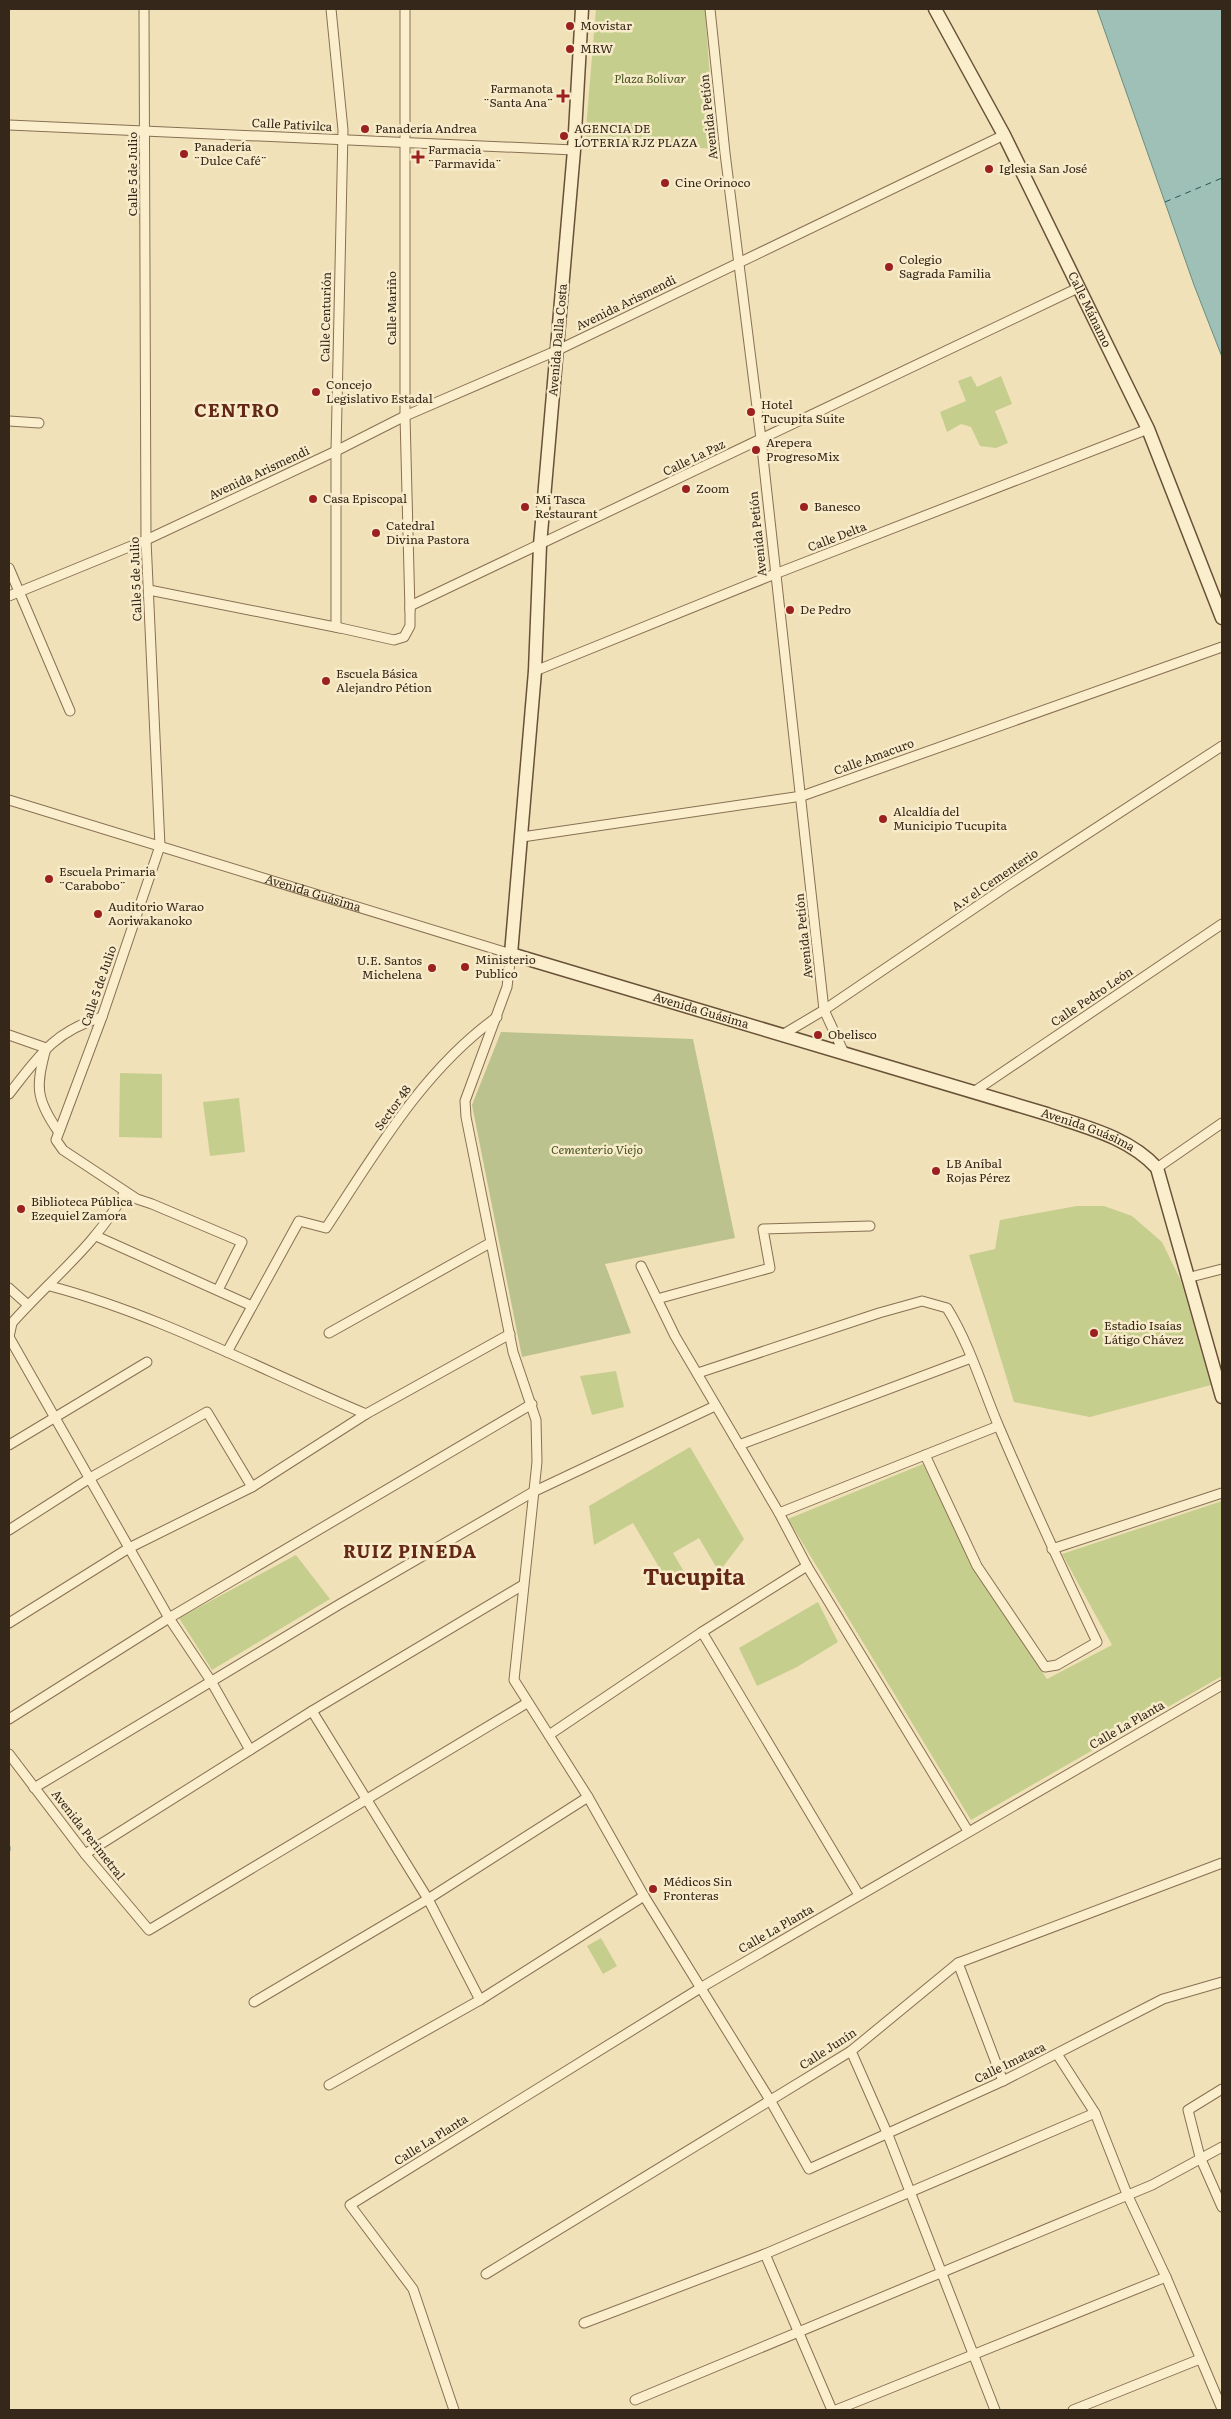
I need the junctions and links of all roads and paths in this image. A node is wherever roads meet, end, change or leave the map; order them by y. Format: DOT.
graph roads {
  1 [pos="144,9"];
  2 [pos="331,9"];
  3 [pos="404,9"];
  4 [pos="582,9"];
  5 [pos="710,9"];
  6 [pos="935,9"];
  7 [pos="9,125"];
  8 [pos="145,130"];
  9 [pos="1004,135"];
  10 [pos="343,140"];
  11 [pos="404,141"];
  12 [pos="574,150"];
  13 [pos="738,262"];
  14 [pos="1080,287"];
  15 [pos="558,350"];
  16 [pos="405,416"];
  17 [pos="9,421"];
  18 [pos="39,423"];
  19 [pos="1148,429"];
  20 [pos="761,439"];
  21 [pos="336,451"];
  22 [pos="146,540"];
  23 [pos="540,544"];
  24 [pos="9,568"];
  25 [pos="775,574"];
  26 [pos="149,590"];
  27 [pos="19,592"];
  28 [pos="9,596"];
  29 [pos="410,606"];
  30 [pos="1222,618"];
  31 [pos="336,627"];
  32 [pos="1222,647"];
  33 [pos="535,671"];
  34 [pos="70,711"];
  35 [pos="1222,746"];
  36 [pos="802,796"];
  37 [pos="9,800"];
  38 [pos="522,837"];
  39 [pos="160,846"];
  40 [pos="1222,924"];
  41 [pos="511,954"];
  42 [pos="824,1010"];
  43 [pos="102,1016"];
  44 [pos="497,1016"];
  45 [pos="9,1035"];
  46 [pos="782,1035"];
  47 [pos="46,1048"];
  48 [pos="844,1053"];
  49 [pos="975,1091"];
  50 [pos="9,1094"];
  51 [pos="1222,1123"];
  52 [pos="58,1131"];
  53 [pos="1157,1168"];
  54 [pos="125,1192"];
  55 [pos="870,1226"];
  56 [pos="96,1236"];
  57 [pos="490,1243"];
  58 [pos="641,1266"];
  59 [pos="1222,1269"];
  60 [pos="1187,1278"];
  61 [pos="50,1286"];
  62 [pos="9,1288"];
  63 [pos="218,1290"];
  64 [pos="657,1299"];
  65 [pos="28,1305"];
  66 [pos="252,1306"];
  67 [pos="329,1332"];
  68 [pos="510,1334"];
  69 [pos="9,1337"];
  70 [pos="227,1352"];
  71 [pos="13,1354"];
  72 [pos="971,1358"];
  73 [pos="147,1362"];
  74 [pos="698,1373"];
  75 [pos="1222,1397"];
  76 [pos="532,1404"];
  77 [pos="715,1406"];
  78 [pos="366,1414"];
  79 [pos="54,1418"];
  80 [pos="998,1426"];
  81 [pos="9,1445"];
  82 [pos="739,1445"];
  83 [pos="925,1455"];
  84 [pos="90,1478"];
  85 [pos="252,1487"];
  86 [pos="533,1492"];
  87 [pos="1222,1493"];
  88 [pos="779,1513"];
  89 [pos="9,1530"];
  90 [pos="129,1548"];
  91 [pos="1052,1549"];
  92 [pos="807,1566"];
  93 [pos="523,1586"];
  94 [pos="169,1618"];
  95 [pos="9,1623"];
  96 [pos="702,1632"];
  97 [pos="211,1681"];
  98 [pos="1222,1685"];
  99 [pos="527,1703"];
  100 [pos="312,1711"];
  101 [pos="9,1719"];
  102 [pos="549,1735"];
  103 [pos="250,1750"];
  104 [pos="9,1754"];
  105 [pos="34,1788"];
  106 [pos="588,1797"];
  107 [pos="365,1799"];
  108 [pos="968,1831"];
  109 [pos="84,1854"];
  110 [pos="1222,1863"];
  111 [pos="859,1895"];
  112 [pos="644,1896"];
  113 [pos="428,1899"];
  114 [pos="958,1963"];
  115 [pos="1222,1982"];
  116 [pos="702,1987"];
  117 [pos="480,2000"];
  118 [pos="254,2002"];
  119 [pos="851,2051"];
  120 [pos="1056,2054"];
  121 [pos="1003,2081"];
  122 [pos="329,2085"];
  123 [pos="1222,2089"];
  124 [pos="770,2100"];
  125 [pos="1095,2113"];
  126 [pos="888,2135"];
  127 [pos="1222,2147"];
  128 [pos="1200,2157"];
  129 [pos="909,2193"];
  130 [pos="1127,2194"];
  131 [pos="1222,2207"];
  132 [pos="765,2254"];
  133 [pos="486,2274"];
  134 [pos="941,2274"];
  135 [pos="1166,2277"];
  136 [pos="584,2323"];
  137 [pos="798,2333"];
  138 [pos="973,2354"];
  139 [pos="1200,2359"];
  140 [pos="635,2400"];
  141 [pos="1222,2409"];
  142 [pos="454,2410"];
  143 [pos="832,2410"];
  144 [pos="836,2410"];
  145 [pos="995,2410"];
  146 [pos="1073,2410"];
  1 -- 8 [label="street, Calle 5 de Julio"];
  2 -- 10 [label="street, Calle Centurión"];
  3 -- 11 [label="street, Calle Mariño"];
  4 -- 12 [label="main road, Avenida Dalla Costa"];
  5 -- 13 [label="street, Avenida Petión"];
  6 -- 9 [label="main road, Calle Mánamo"];
  7 -- 8 [label="street, Calle Pativilca"];
  8 -- 10 [label="street, Calle Pativilca"];
  8 -- 22 [label="street, Calle 5 de Julio"];
  9 -- 13 [label="street, Avenida Arismendi"];
  9 -- 14 [label="main road, Calle Mánamo"];
  10 -- 11 [label="street, Calle Pativilca"];
  10 -- 21 [label="street, Calle Centurión"];
  11 -- 12 [label="street, Calle Pativilca"];
  11 -- 16 [label="street, Calle Mariño"];
  12 -- 15 [label="main road, Avenida Dalla Costa"];
  13 -- 15 [label="street, Avenida Arismendi"];
  13 -- 20 [label="street, Avenida Petión"];
  14 -- 19 [label="main road, Calle Mánamo"];
  14 -- 20 [label="street, Calle La Paz"];
  15 -- 16 [label="street, Avenida Arismendi"];
  15 -- 23 [label="main road, Avenida Dalla Costa"];
  16 -- 21 [label="street, Avenida Arismendi"];
  16 -- 29 [label="street, Calle Mariño"];
  17 -- 18 [label="street"];
  19 -- 25 [label="street, Calle Delta"];
  19 -- 30 [label="main road, Calle Mánamo"];
  20 -- 23 [label="street, Calle La Paz"];
  20 -- 25 [label="street, Avenida Petión"];
  21 -- 22 [label="street, Avenida Arismendi"];
  21 -- 31 [label="street, Calle Centurión"];
  22 -- 26 [label="street, Calle 5 de Julio"];
  22 -- 27 [label="street, Avenida Arismendi"];
  23 -- 29 [label="street, Calle La Paz"];
  23 -- 33 [label="main road, Avenida Dalla Costa"];
  24 -- 27 [label="street"];
  25 -- 33 [label="street, Calle Delta"];
  25 -- 36 [label="street, Avenida Petión"];
  26 -- 31 [label="street"];
  26 -- 39 [label="street, Calle 5 de Julio"];
  27 -- 28 [label="street, Avenida Arismendi"];
  27 -- 34 [label="street"];
  29 -- 31 [label="street"];
  32 -- 36 [label="street, Calle Amacuro"];
  33 -- 38 [label="main road, Avenida Dalla Costa"];
  35 -- 42 [label="street, A.v el Cementerio"];
  36 -- 38 [label="street, Calle Amacuro"];
  36 -- 42 [label="street, Avenida Petión"];
  37 -- 39 [label="street, Avenida Guásima"];
  38 -- 41 [label="main road, Avenida Dalla Costa"];
  39 -- 41 [label="street, Avenida Guásima"];
  39 -- 43 [label="street, Calle 5 de Julio"];
  40 -- 49 [label="street, Calle Pedro León"];
  41 -- 44 [label="street"];
  41 -- 46 [label="main road, Avenida Guásima"];
  42 -- 46 [label="street, A.v el Cementerio"];
  42 -- 48 [label="street, Avenida Petión"];
  43 -- 47 [label="street"];
  43 -- 52 [label="street, Calle 5 de Julio"];
  44 -- 57 [label="street"];
  44 -- 66 [label="street, Sector 48"];
  45 -- 47 [label="street"];
  46 -- 48 [label="main road, Avenida Guásima"];
  47 -- 50 [label="street"];
  47 -- 52 [label="street"];
  48 -- 49 [label="main road, Avenida Guásima"];
  49 -- 53 [label="main road, Avenida Guásima"];
  51 -- 53 [label="street"];
  52 -- 54 [label="street"];
  53 -- 60 [label="main road"];
  54 -- 56 [label="street"];
  54 -- 63 [label="street"];
  55 -- 64 [label="street"];
  56 -- 61 [label="street"];
  56 -- 63 [label="street"];
  57 -- 67 [label="street"];
  57 -- 68 [label="street"];
  58 -- 64 [label="street"];
  59 -- 60 [label="street"];
  60 -- 75 [label="main road"];
  61 -- 65 [label="street"];
  61 -- 70 [label="street"];
  62 -- 65 [label="street"];
  63 -- 66 [label="street"];
  64 -- 74 [label="street"];
  65 -- 69 [label="street"];
  66 -- 70 [label="street"];
  68 -- 76 [label="street"];
  68 -- 78 [label="street"];
  69 -- 71 [label="street"];
  70 -- 78 [label="street"];
  71 -- 79 [label="street"];
  72 -- 74 [label="street"];
  72 -- 80 [label="street"];
  72 -- 82 [label="street"];
  73 -- 79 [label="street"];
  74 -- 77 [label="street"];
  76 -- 86 [label="street"];
  76 -- 94 [label="street"];
  77 -- 82 [label="street"];
  77 -- 86 [label="street"];
  78 -- 85 [label="street"];
  79 -- 81 [label="street"];
  79 -- 84 [label="street"];
  80 -- 83 [label="street"];
  80 -- 91 [label="street"];
  82 -- 88 [label="street"];
  83 -- 88 [label="street"];
  83 -- 91 [label="street"];
  84 -- 85 [label="street"];
  84 -- 89 [label="street"];
  84 -- 90 [label="street"];
  85 -- 90 [label="street"];
  86 -- 93 [label="street"];
  86 -- 97 [label="street"];
  87 -- 91 [label="street"];
  88 -- 92 [label="street"];
  90 -- 94 [label="street"];
  90 -- 95 [label="street"];
  92 -- 96 [label="street"];
  92 -- 108 [label="street"];
  93 -- 99 [label="street"];
  93 -- 100 [label="street"];
  94 -- 97 [label="street"];
  94 -- 101 [label="street"];
  96 -- 102 [label="street"];
  96 -- 111 [label="street"];
  97 -- 103 [label="street"];
  97 -- 105 [label="street"];
  98 -- 108 [label="street, Calle La Planta"];
  99 -- 102 [label="street"];
  99 -- 107 [label="street"];
  100 -- 103 [label="street"];
  100 -- 107 [label="street"];
  102 -- 106 [label="street"];
  103 -- 109 [label="street"];
  104 -- 105 [label="street, Avenida Perimetral"];
  105 -- 109 [label="street, Avenida Perimetral"];
  106 -- 112 [label="street"];
  106 -- 113 [label="street"];
  107 -- 109 [label="street, Avenida Perimetral"];
  107 -- 113 [label="street"];
  108 -- 111 [label="street, Calle La Planta"];
  110 -- 114 [label="street, Calle Junín"];
  111 -- 116 [label="street, Calle La Planta"];
  112 -- 116 [label="street"];
  112 -- 117 [label="street"];
  113 -- 117 [label="street"];
  113 -- 118 [label="street"];
  114 -- 119 [label="street, Calle Junín"];
  114 -- 121 [label="street"];
  115 -- 120 [label="street, Calle Imataca"];
  116 -- 124 [label="street"];
  116 -- 142 [label="street, Calle La Planta"];
  117 -- 122 [label="street"];
  119 -- 124 [label="street, Calle Junín"];
  119 -- 126 [label="street"];
  120 -- 121 [label="street, Calle Imataca"];
  120 -- 125 [label="street"];
  121 -- 126 [label="street, Calle Imataca"];
  123 -- 128 [label="street"];
  124 -- 126 [label="street, Calle Imataca"];
  124 -- 133 [label="street, Calle Junín"];
  125 -- 129 [label="street"];
  125 -- 130 [label="street"];
  126 -- 129 [label="street"];
  127 -- 128 [label="street"];
  128 -- 130 [label="street"];
  128 -- 131 [label="street"];
  129 -- 132 [label="street"];
  129 -- 134 [label="street"];
  130 -- 134 [label="street"];
  130 -- 135 [label="street"];
  132 -- 136 [label="street"];
  132 -- 137 [label="street"];
  134 -- 137 [label="street"];
  134 -- 138 [label="street"];
  135 -- 138 [label="street"];
  135 -- 139 [label="street"];
  137 -- 140 [label="street"];
  137 -- 143 [label="street"];
  138 -- 144 [label="street"];
  138 -- 145 [label="street"];
  139 -- 141 [label="street"];
  139 -- 146 [label="street"];
}
